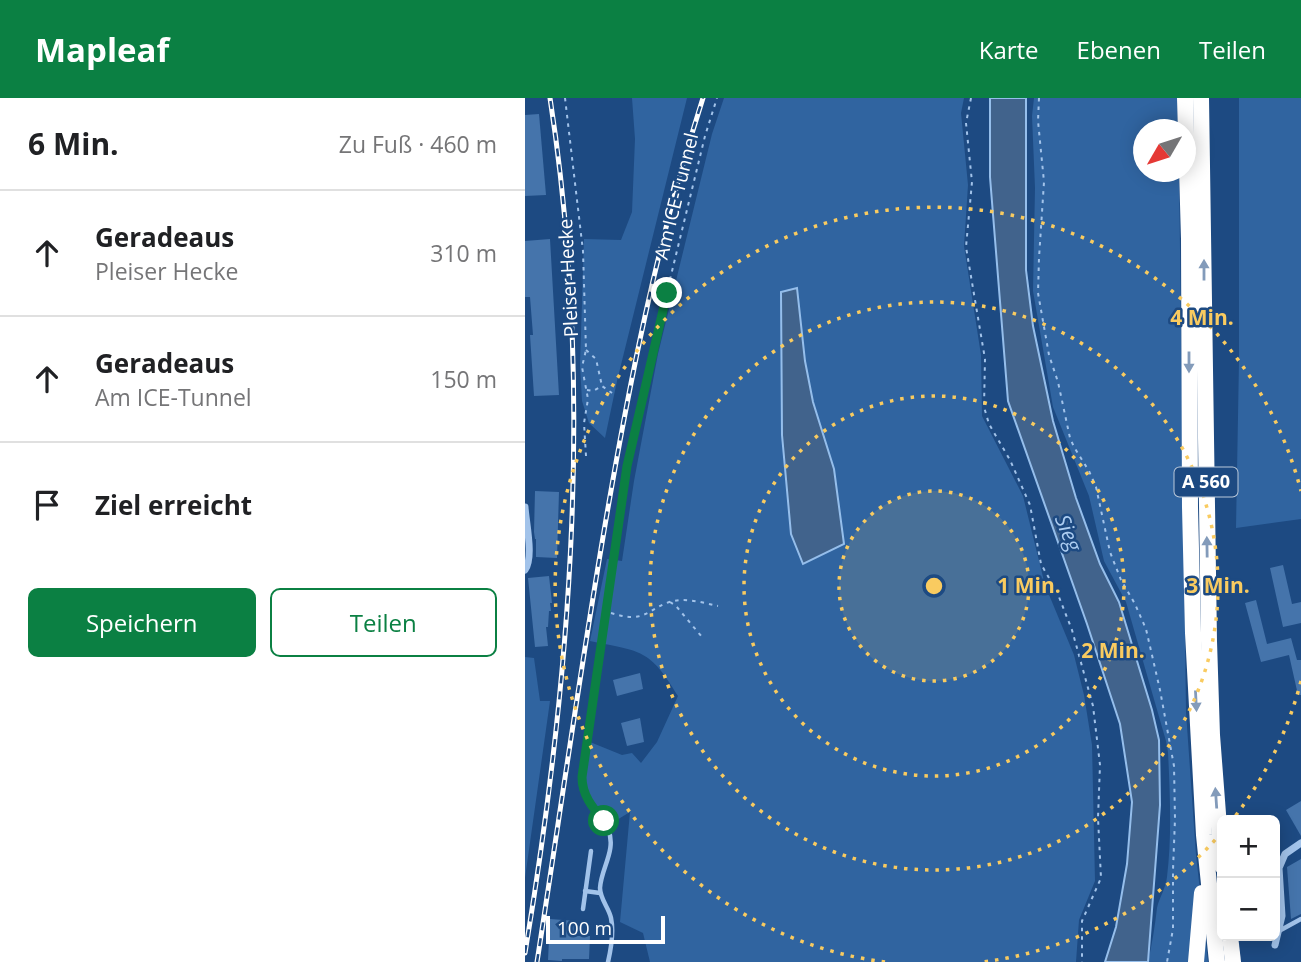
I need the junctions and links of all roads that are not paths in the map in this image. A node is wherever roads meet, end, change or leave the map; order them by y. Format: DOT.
graph roads {
  1 [pos="1185,98"];
  2 [pos="1201,98"];
  3 [pos="627,466"];
  4 [pos="525,507"];
  5 [pos="527,550"];
  6 [pos="525,570"];
  7 [pos="1218,815"];
  8 [pos="1204,835"];
  9 [pos="1301,843"];
  10 [pos="591,850"];
  11 [pos="1280,878"];
  12 [pos="1280,884"];
  13 [pos="585,891"];
  14 [pos="600,893"];
  15 [pos="583,909"];
  16 [pos="1301,919"];
  17 [pos="1280,926"];
  18 [pos="1280,930"];
  19 [pos="1231,941"];
  20 [pos="1276,941"];
  21 [pos="1275,945"];
  22 [pos="608,962"];
  23 [pos="1196,962"];
  24 [pos="1217,962"];
  25 [pos="1233,962"];
  1 -- 8 [label="highway, A 560, one-way"];
  7 -- 2 [label="highway, A 560, one-way"];
  3 -- 14 [label="lane"];
  4 -- 5 [label="street"];
  5 -- 6 [label="street"];
  8 -- 23 [label="highway"];
  8 -- 24 [label="highway, A 560"];
  9 -- 11 [label="street"];
  10 -- 13 [label="lane"];
  12 -- 17 [label="street"];
  13 -- 14 [label="lane"];
  13 -- 15 [label="lane"];
  14 -- 22 [label="lane"];
  16 -- 18 [label="lane"];
  19 -- 25 [label="highway"];
  20 -- 21 [label="street"];
}
